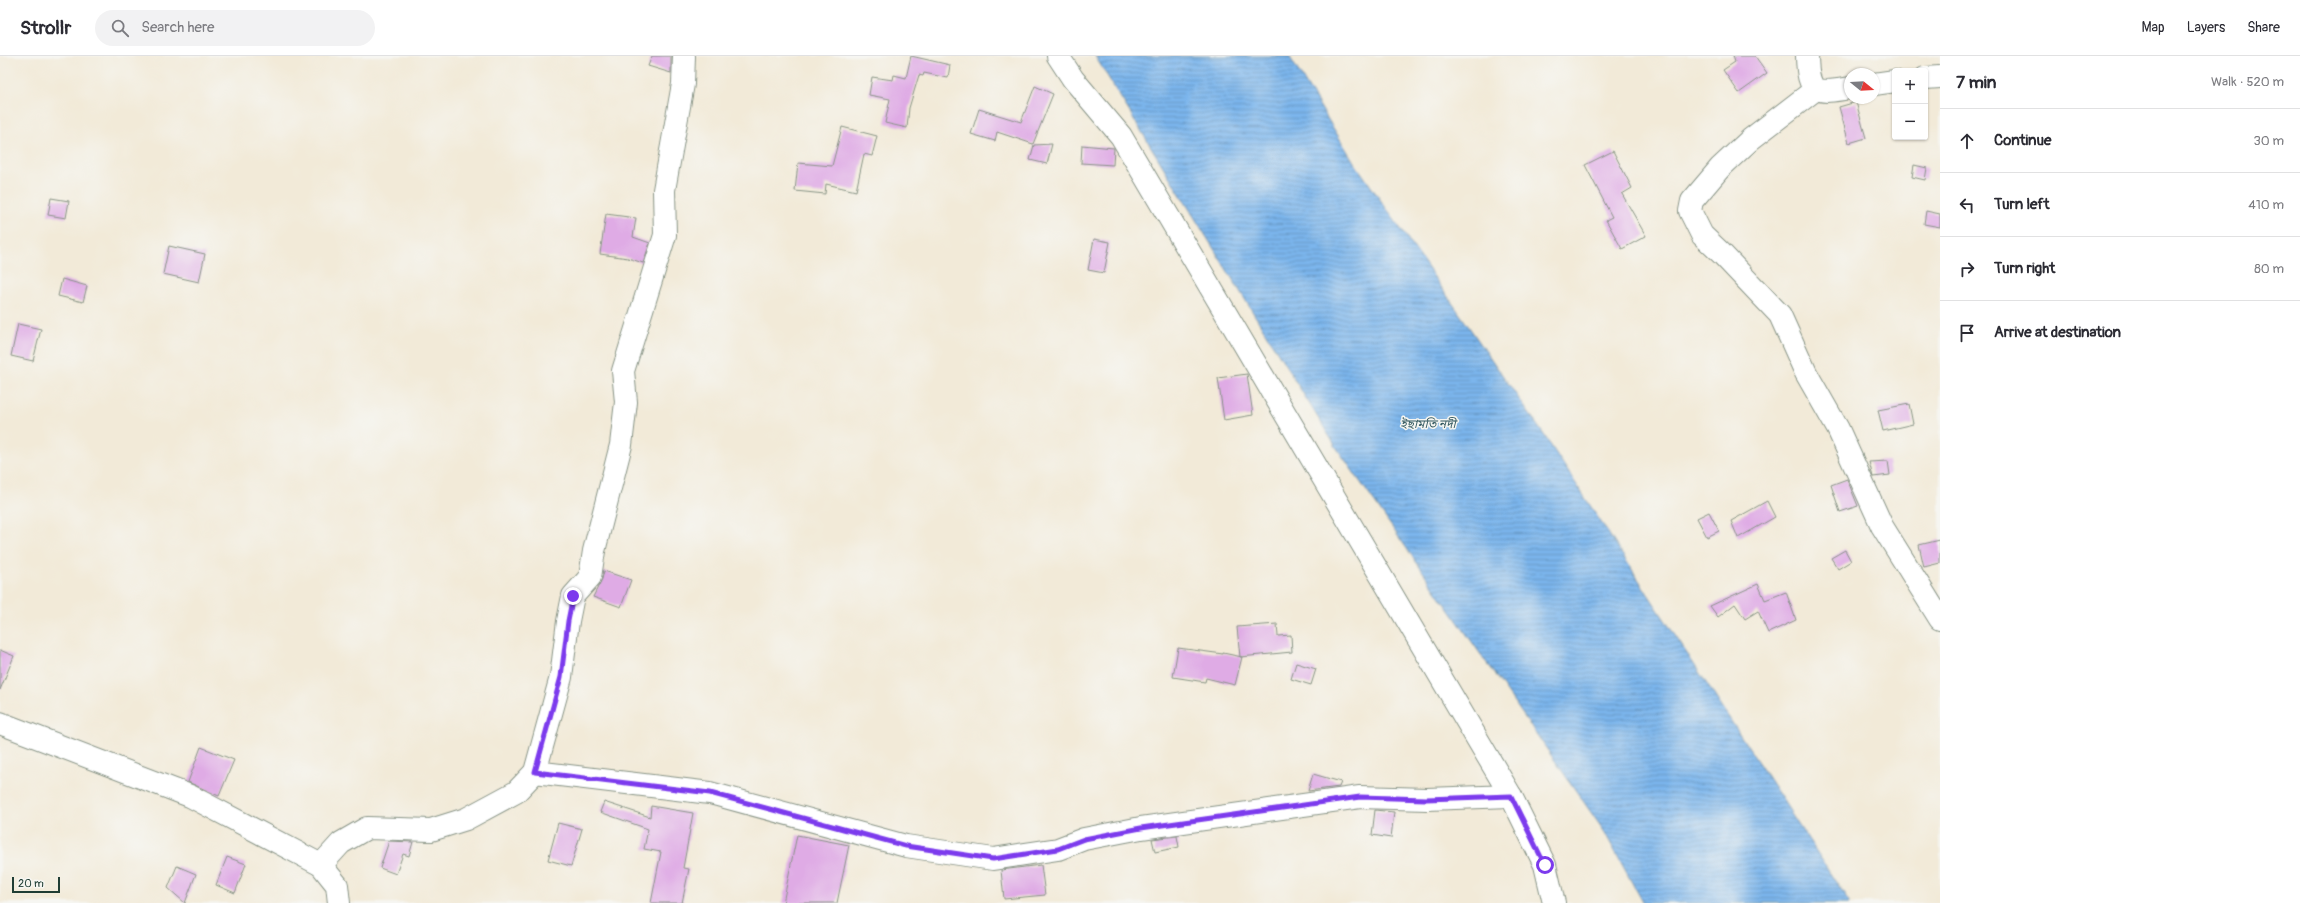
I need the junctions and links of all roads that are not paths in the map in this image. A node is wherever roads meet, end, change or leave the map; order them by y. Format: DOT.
graph roads {
  1 [pos="684,56"];
  2 [pos="1058,56"];
  3 [pos="1807,56"];
  4 [pos="1940,77"];
  5 [pos="1928,78"];
  6 [pos="1892,81"];
  7 [pos="1880,83"];
  8 [pos="1816,89"];
  9 [pos="1844,89"];
  10 [pos="1940,619"];
  11 [pos="0,723"];
  12 [pos="535,772"];
  13 [pos="1511,796"];
  14 [pos="321,865"];
  15 [pos="339,903"];
  16 [pos="1554,903"];
  1 -- 12 [label="street"];
  2 -- 13 [label="street"];
  3 -- 8 [label="street"];
  4 -- 5 [label="street"];
  6 -- 7 [label="street"];
  8 -- 9 [label="street"];
  8 -- 10 [label="street"];
  11 -- 14 [label="street"];
  12 -- 13 [label="street"];
  12 -- 14 [label="street"];
  13 -- 16 [label="street"];
  14 -- 15 [label="street"];
}
